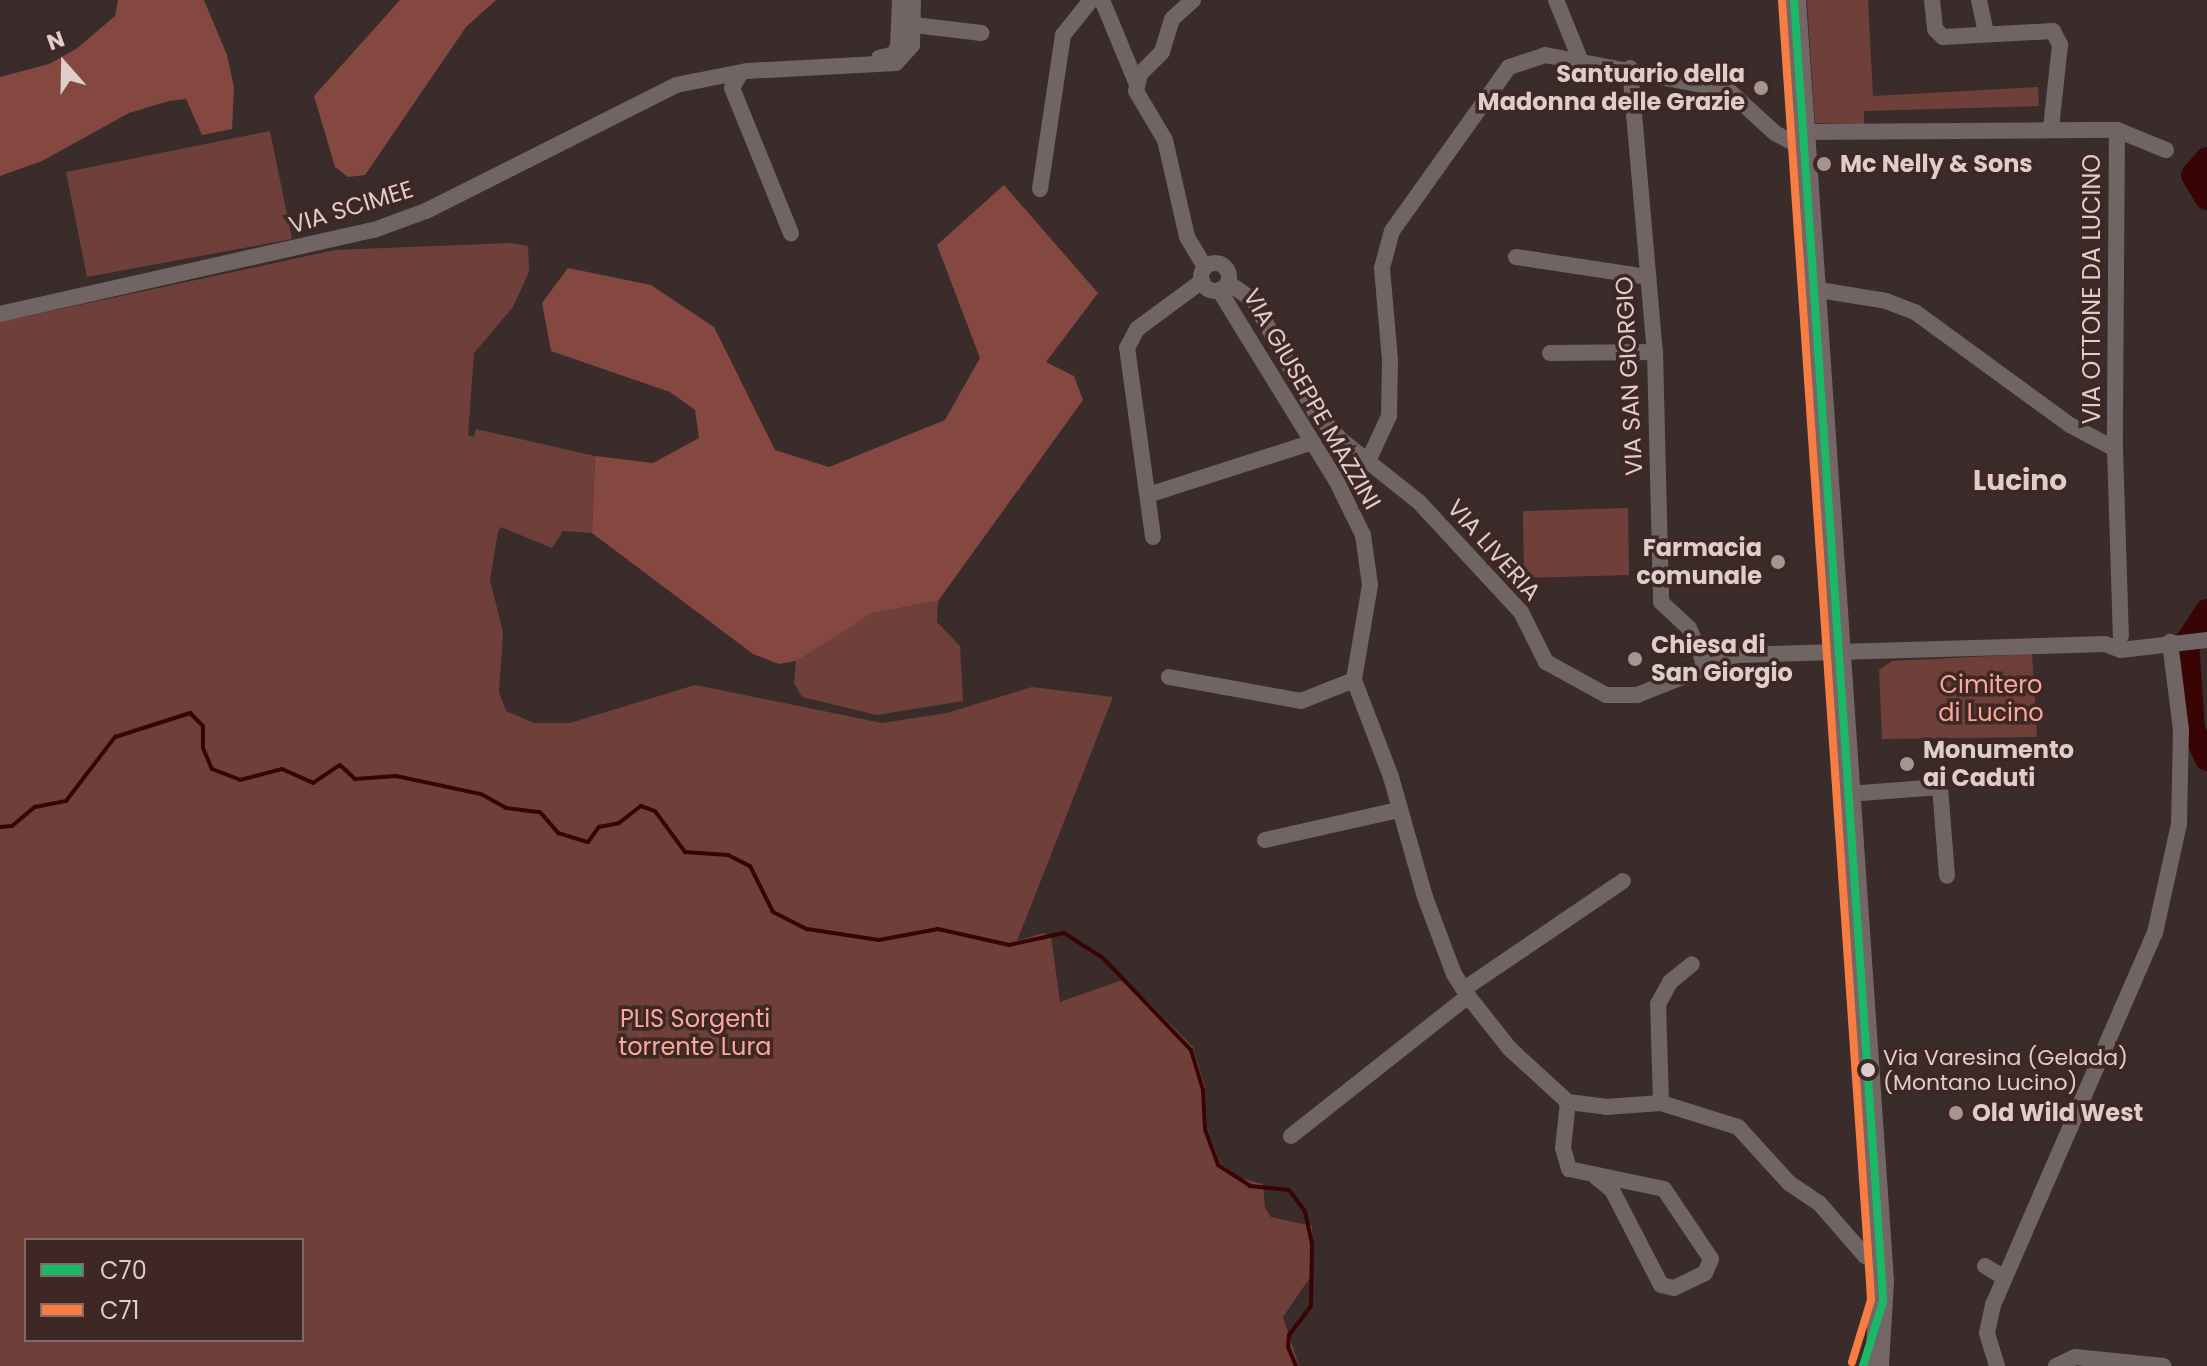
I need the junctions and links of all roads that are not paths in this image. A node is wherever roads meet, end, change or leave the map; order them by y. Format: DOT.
graph roads {
  1 [pos="900,0"];
  2 [pos="913,0"];
  3 [pos="1091,0"];
  4 [pos="1102,0"];
  5 [pos="1193,0"];
  6 [pos="1556,0"];
  7 [pos="1794,0"];
  8 [pos="1932,0"];
  9 [pos="1979,0"];
  10 [pos="914,25"];
  11 [pos="982,33"];
  12 [pos="1986,33"];
  13 [pos="901,52"];
  14 [pos="1580,59"];
  15 [pos="1630,68"];
  16 [pos="740,74"];
  17 [pos="1136,82"];
  18 [pos="2051,128"];
  19 [pos="2117,130"];
  20 [pos="1803,140"];
  21 [pos="2166,150"];
  22 [pos="1040,189"];
  23 [pos="791,233"];
  24 [pos="1516,257"];
  25 [pos="1204,274"];
  26 [pos="1649,277"];
  27 [pos="1224,286"];
  28 [pos="1813,289"];
  29 [pos="0,314"];
  30 [pos="1655,352"];
  31 [pos="1550,353"];
  32 [pos="1313,442"];
  33 [pos="2115,449"];
  34 [pos="1369,459"];
  35 [pos="1148,495"];
  36 [pos="1153,537"];
  37 [pos="2121,636"];
  38 [pos="2207,640"];
  39 [pos="2175,642"];
  40 [pos="2105,644"];
  41 [pos="1839,655"];
  42 [pos="1705,665"];
  43 [pos="1169,677"];
  44 [pos="1354,680"];
  45 [pos="1848,794"];
  46 [pos="1398,810"];
  47 [pos="1265,840"];
  48 [pos="1947,876"];
  49 [pos="1623,881"];
  50 [pos="1692,964"];
  51 [pos="1466,992"];
  52 [pos="1568,1102"];
  53 [pos="1661,1103"];
  54 [pos="1291,1136"];
  55 [pos="1596,1177"];
  56 [pos="1881,1261"];
  57 [pos="1985,1266"];
  58 [pos="2003,1277"];
  59 [pos="1883,1302"];
  60 [pos="1863,1366"];
  61 [pos="1877,1366"];
  62 [pos="1997,1366"];
  63 [pos="2056,1366"];
  64 [pos="2164,1366"];
  1 -- 13 [label="street"];
  2 -- 10 [label="street"];
  3 -- 22 [label="street"];
  4 -- 17 [label="street"];
  5 -- 17 [label="street"];
  6 -- 14 [label="street"];
  7 -- 20 [label="main road"];
  8 -- 12 [label="street"];
  9 -- 12 [label="street"];
  10 -- 11 [label="street"];
  10 -- 13 [label="street"];
  12 -- 18 [label="street"];
  13 -- 16 [label="street, VIA SCIMEE"];
  14 -- 15 [label="street"];
  14 -- 34 [label="street"];
  15 -- 20 [label="street"];
  15 -- 26 [label="street, VIA SAN GIORGIO"];
  16 -- 23 [label="street"];
  16 -- 29 [label="street, VIA SCIMEE"];
  17 -- 25 [label="street"];
  18 -- 19 [label="street, VIA OTTONE DA LUCINO"];
  18 -- 20 [label="street, VIA OTTONE DA LUCINO"];
  19 -- 21 [label="street, VIA OTTONE DA LUCINO"];
  19 -- 33 [label="street, VIA OTTONE DA LUCINO"];
  20 -- 28 [label="main road"];
  24 -- 26 [label="street"];
  25 -- 27 [label="street"];
  25 -- 27 [label="street"];
  25 -- 35 [label="street"];
  26 -- 30 [label="street, VIA SAN GIORGIO"];
  27 -- 32 [label="street, VIA GIUSEPPE MAZZINI"];
  27 -- 34 [label="street, VIA LIVERIA"];
  28 -- 33 [label="street"];
  28 -- 41 [label="main road"];
  30 -- 31 [label="street"];
  30 -- 42 [label="street, VIA SAN GIORGIO"];
  32 -- 35 [label="street"];
  32 -- 44 [label="street, VIA GIUSEPPE MAZZINI"];
  33 -- 37 [label="street, VIA OTTONE DA LUCINO"];
  34 -- 42 [label="street, VIA LIVERIA"];
  35 -- 36 [label="street"];
  37 -- 39 [label="street"];
  37 -- 40 [label="street"];
  38 -- 39 [label="street"];
  39 -- 40 [label="street, VIA LIVERIA"];
  39 -- 58 [label="street"];
  40 -- 41 [label="street, VIA LIVERIA"];
  41 -- 42 [label="street, VIA LIVERIA"];
  41 -- 45 [label="main road"];
  43 -- 44 [label="street"];
  44 -- 46 [label="street, VIA GIUSEPPE MAZZINI"];
  45 -- 48 [label="street"];
  45 -- 56 [label="main road"];
  46 -- 47 [label="street"];
  46 -- 51 [label="street, VIA GIUSEPPE MAZZINI"];
  49 -- 51 [label="street"];
  50 -- 53 [label="street"];
  51 -- 52 [label="street, VIA GIUSEPPE MAZZINI"];
  51 -- 54 [label="street"];
  52 -- 53 [label="street"];
  52 -- 55 [label="street"];
  53 -- 56 [label="street"];
  55 -- 55 [label="street"];
  56 -- 59 [label="main road"];
  57 -- 58 [label="street"];
  58 -- 62 [label="street"];
  59 -- 60 [label="main road"];
  59 -- 61 [label="main road"];
  63 -- 64 [label="street"];
}
